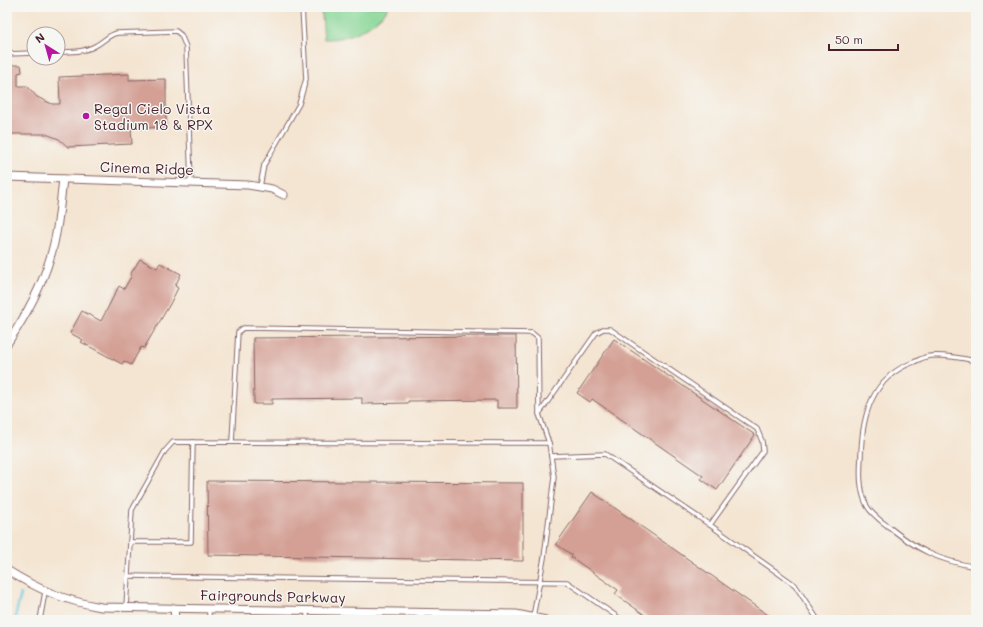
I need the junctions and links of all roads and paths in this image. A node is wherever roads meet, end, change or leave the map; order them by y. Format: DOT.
graph roads {
  1 [pos="302,7"];
  2 [pos="66,51"];
  3 [pos="26,53"];
  4 [pos="7,54"];
  5 [pos="7,177"];
  6 [pos="63,179"];
  7 [pos="191,182"];
  8 [pos="260,186"];
  9 [pos="284,195"];
  10 [pos="7,344"];
  11 [pos="976,361"];
  12 [pos="539,414"];
  13 [pos="193,442"];
  14 [pos="232,442"];
  15 [pos="549,443"];
  16 [pos="551,456"];
  17 [pos="710,525"];
  18 [pos="130,542"];
  19 [pos="976,567"];
  20 [pos="7,570"];
  21 [pos="128,576"];
  22 [pos="540,582"];
  23 [pos="45,592"];
  24 [pos="126,607"];
  25 [pos="174,608"];
  26 [pos="209,608"];
  27 [pos="307,610"];
  28 [pos="439,616"];
  29 [pos="452,616"];
  30 [pos="533,617"];
  31 [pos="40,620"];
  32 [pos="174,620"];
  33 [pos="209,620"];
  34 [pos="307,620"];
  35 [pos="546,620"];
  36 [pos="622,620"];
  37 [pos="818,620"];
  1 -- 8 [label="lane"];
  2 -- 7 [label="lane"];
  3 -- 4 [label="lane"];
  5 -- 6 [label="street, Cinema Ridge"];
  6 -- 7 [label="street, Cinema Ridge"];
  6 -- 10 [label="street"];
  7 -- 8 [label="street, Cinema Ridge"];
  8 -- 9 [label="street, Cinema Ridge"];
  11 -- 19 [label="lane"];
  12 -- 14 [label="lane"];
  12 -- 15 [label="lane"];
  12 -- 17 [label="lane"];
  13 -- 14 [label="lane"];
  13 -- 18 [label="lane"];
  13 -- 18 [label="lane"];
  14 -- 15 [label="lane"];
  15 -- 16 [label="lane"];
  16 -- 17 [label="lane"];
  16 -- 22 [label="lane"];
  17 -- 37 [label="lane"];
  18 -- 21 [label="lane"];
  20 -- 23 [label="street, Fairgrounds Parkway"];
  21 -- 22 [label="lane"];
  21 -- 24 [label="lane"];
  22 -- 30 [label="lane"];
  22 -- 36 [label="lane"];
  23 -- 24 [label="street, Fairgrounds Parkway"];
  23 -- 31 [label="lane"];
  24 -- 25 [label="street, Fairgrounds Parkway"];
  25 -- 26 [label="street, Fairgrounds Parkway"];
  25 -- 32 [label="street"];
  26 -- 27 [label="street, Fairgrounds Parkway"];
  26 -- 33 [label="lane"];
  27 -- 28 [label="street, Fairgrounds Parkway"];
  27 -- 34 [label="lane"];
  28 -- 29 [label="street, Fairgrounds Parkway"];
  29 -- 30 [label="street, Fairgrounds Parkway"];
  30 -- 35 [label="street, Fairgrounds Parkway"];
}
